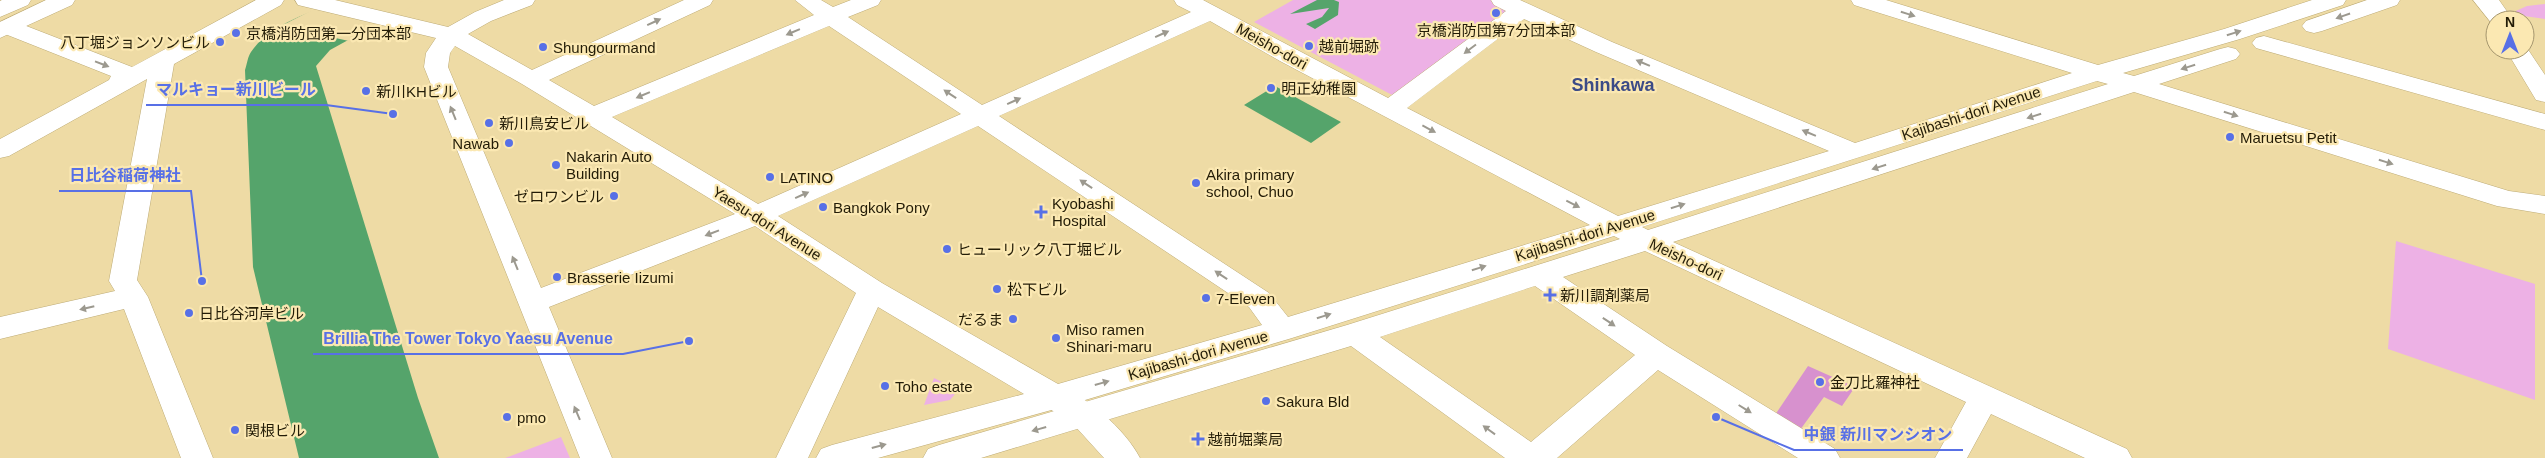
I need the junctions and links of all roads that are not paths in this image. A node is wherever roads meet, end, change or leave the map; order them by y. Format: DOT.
graph roads {
  1 [pos="20,0"];
  2 [pos="64,0"];
  3 [pos="273,0"];
  4 [pos="524,0"];
  5 [pos="702,0"];
  6 [pos="806,0"];
  7 [pos="870,0"];
  8 [pos="1185,0"];
  9 [pos="1862,0"];
  10 [pos="2335,0"];
  11 [pos="2389,0"];
  12 [pos="2484,0"];
  13 [pos="313,2"];
  14 [pos="1513,5"];
  15 [pos="2494,10"];
  16 [pos="1208,13"];
  17 [pos="831,17"];
  18 [pos="3,23"];
  19 [pos="450,34"];
  20 [pos="2264,43"];
  21 [pos="163,59"];
  22 [pos="2524,60"];
  23 [pos="2097,73"];
  24 [pos="531,79"];
  25 [pos="120,82"];
  26 [pos="2133,84"];
  27 [pos="2545,95"];
  28 [pos="1390,109"];
  29 [pos="982,116"];
  30 [pos="591,117"];
  31 [pos="2545,122"];
  32 [pos="0,150"];
  33 [pos="1854,152"];
  34 [pos="2545,205"];
  35 [pos="757,215"];
  36 [pos="1615,226"];
  37 [pos="1646,240"];
  38 [pos="1539,275"];
  39 [pos="872,290"];
  40 [pos="134,297"];
  41 [pos="531,303"];
  42 [pos="0,328"];
  43 [pos="1282,330"];
  44 [pos="1355,334"];
  45 [pos="1656,354"];
  46 [pos="1985,396"];
  47 [pos="1055,397"];
  48 [pos="1086,416"];
  49 [pos="197,458"];
  50 [pos="596,458"];
  51 [pos="792,458"];
  52 [pos="832,458"];
  53 [pos="939,458"];
  54 [pos="1124,458"];
  55 [pos="1529,458"];
  56 [pos="1535,458"];
  57 [pos="1824,458"];
  58 [pos="1951,458"];
  59 [pos="2116,458"];
  1 -- 18 [label="street"];
  2 -- 18 [label="street"];
  3 -- 21 [label="street"];
  4 -- 19 [label="street"];
  24 -- 5 [label="street, one-way"];
  6 -- 17 [label="street"];
  7 -- 17 [label="street"];
  8 -- 16 [label="street, Meisho-dori"];
  9 -- 23 [label="street, one-way"];
  23 -- 10 [label="street, Kajibashi-dori Avenue, one-way"];
  11 -- 20 [label="street, Kajibashi-dori Avenue, one-way"];
  12 -- 15 [label="street"];
  13 -- 19 [label="street, Yaesu-dori Avenue"];
  14 -- 28 [label="street, one-way"];
  33 -- 14 [label="street, one-way"];
  16 -- 28 [label="street, Meisho-dori"];
  29 -- 16 [label="street, one-way"];
  29 -- 17 [label="street, one-way"];
  17 -- 30 [label="street, one-way"];
  18 -- 25 [label="street, one-way"];
  19 -- 24 [label="street, Yaesu-dori Avenue"];
  41 -- 19 [label="street, one-way"];
  20 -- 26 [label="street, Kajibashi-dori Avenue, one-way"];
  20 -- 31 [label="street"];
  21 -- 25 [label="street"];
  21 -- 40 [label="street"];
  22 -- 27 [label="street"];
  23 -- 26 [label="street"];
  23 -- 33 [label="street, Kajibashi-dori Avenue"];
  24 -- 30 [label="street, Yaesu-dori Avenue"];
  25 -- 32 [label="street"];
  26 -- 34 [label="street, one-way"];
  26 -- 37 [label="street, Kajibashi-dori Avenue, one-way"];
  28 -- 36 [label="street, Meisho-dori, one-way"];
  35 -- 29 [label="street, one-way"];
  43 -- 29 [label="street, one-way"];
  30 -- 35 [label="street, Yaesu-dori Avenue"];
  36 -- 33 [label="street, Kajibashi-dori Avenue, one-way"];
  35 -- 39 [label="street, Yaesu-dori Avenue"];
  35 -- 41 [label="street, one-way"];
  36 -- 37 [label="street, Meisho-dori"];
  43 -- 36 [label="street, Kajibashi-dori Avenue, one-way"];
  37 -- 38 [label="street, Kajibashi-dori Avenue"];
  37 -- 46 [label="street, Meisho-dori"];
  38 -- 44 [label="street, Kajibashi-dori Avenue"];
  38 -- 45 [label="street, one-way"];
  39 -- 47 [label="street, Yaesu-dori Avenue"];
  39 -- 51 [label="street"];
  40 -- 42 [label="street, one-way"];
  40 -- 49 [label="street"];
  50 -- 41 [label="street, one-way"];
  47 -- 43 [label="street, Kajibashi-dori Avenue, one-way"];
  44 -- 48 [label="street, Kajibashi-dori Avenue"];
  55 -- 44 [label="street, one-way"];
  45 -- 56 [label="street"];
  45 -- 57 [label="street, one-way"];
  46 -- 58 [label="street"];
  46 -- 59 [label="street, Meisho-dori"];
  47 -- 48 [label="street, Yaesu-dori Avenue"];
  52 -- 47 [label="street, Kajibashi-dori Avenue, one-way"];
  48 -- 53 [label="street, Kajibashi-dori Avenue, one-way"];
  48 -- 54 [label="street, Yaesu-dori Avenue"];
}
